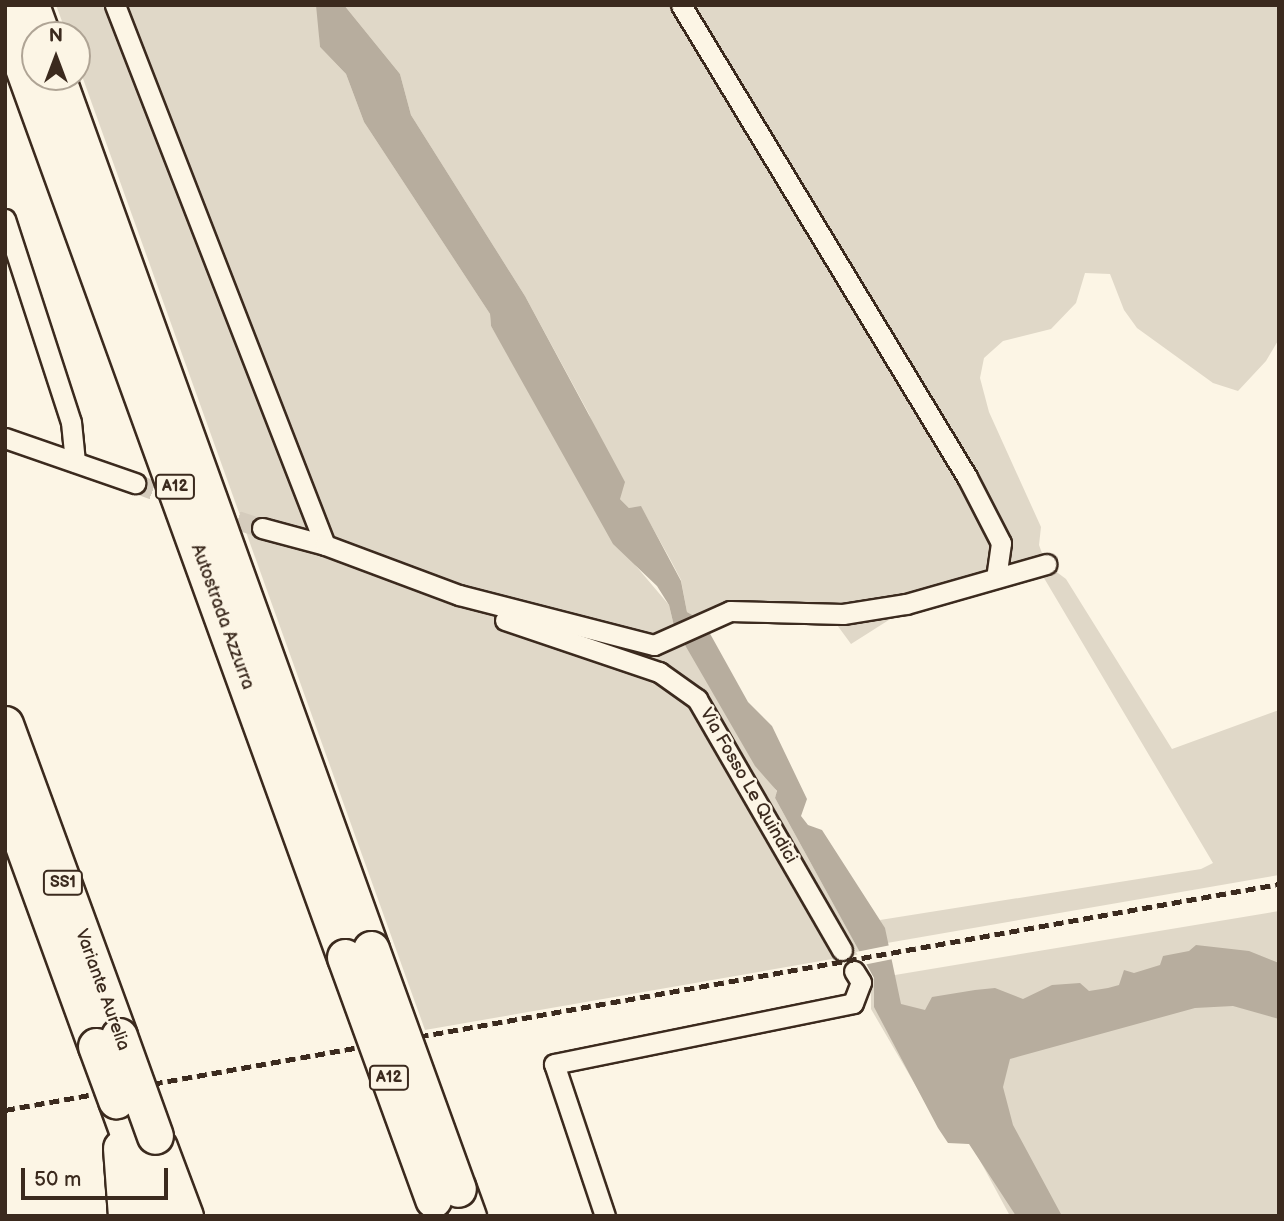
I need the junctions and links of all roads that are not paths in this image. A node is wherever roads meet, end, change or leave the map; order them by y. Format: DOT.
graph roads {
  1 [pos="115,5"];
  2 [pos="681,5"];
  3 [pos="5,18"];
  4 [pos="62,91"];
  5 [pos="5,219"];
  6 [pos="5,438"];
  7 [pos="75,462"];
  8 [pos="135,483"];
  9 [pos="262,528"];
  10 [pos="325,544"];
  11 [pos="1046,564"];
  12 [pos="996,577"];
  13 [pos="426,584"];
  14 [pos="5,724"];
  15 [pos="5,796"];
  16 [pos="842,950"];
  17 [pos="358,953"];
  18 [pos="854,971"];
  19 [pos="107,1041"];
  20 [pos="136,1142"];
  21 [pos="450,1205"];
  22 [pos="126,1216"];
  23 [pos="159,1216"];
  24 [pos="185,1216"];
  25 [pos="605,1216"];
  1 -- 10 [label="street"];
  2 -- 12 [label="street"];
  3 -- 17 [label="highway, Autostrada Azzurra / A12"];
  4 -- 17 [label="highway, Autostrada Azzurra / A12"];
  5 -- 7 [label="street"];
  6 -- 7 [label="street"];
  7 -- 8 [label="street"];
  9 -- 10 [label="street"];
  10 -- 13 [label="street"];
  11 -- 12 [label="street"];
  12 -- 13 [label="street"];
  13 -- 16 [label="street, Via Fosso Le Quindici"];
  14 -- 19 [label="highway, Variante Aurelia / SS1"];
  15 -- 19 [label="highway, Variante Aurelia / SS1"];
  17 -- 21 [label="highway, Autostrada Azzurra / A12, bridge"];
  18 -- 25 [label="street"];
  19 -- 20 [label="highway, Variante Aurelia / SS1, bridge"];
  19 -- 20 [label="highway, Variante Aurelia / SS1, bridge"];
  20 -- 22 [label="highway"];
  20 -- 23 [label="highway, Variante Aurelia / SS1"];
  20 -- 24 [label="highway, Variante Aurelia / SS1"];
}
